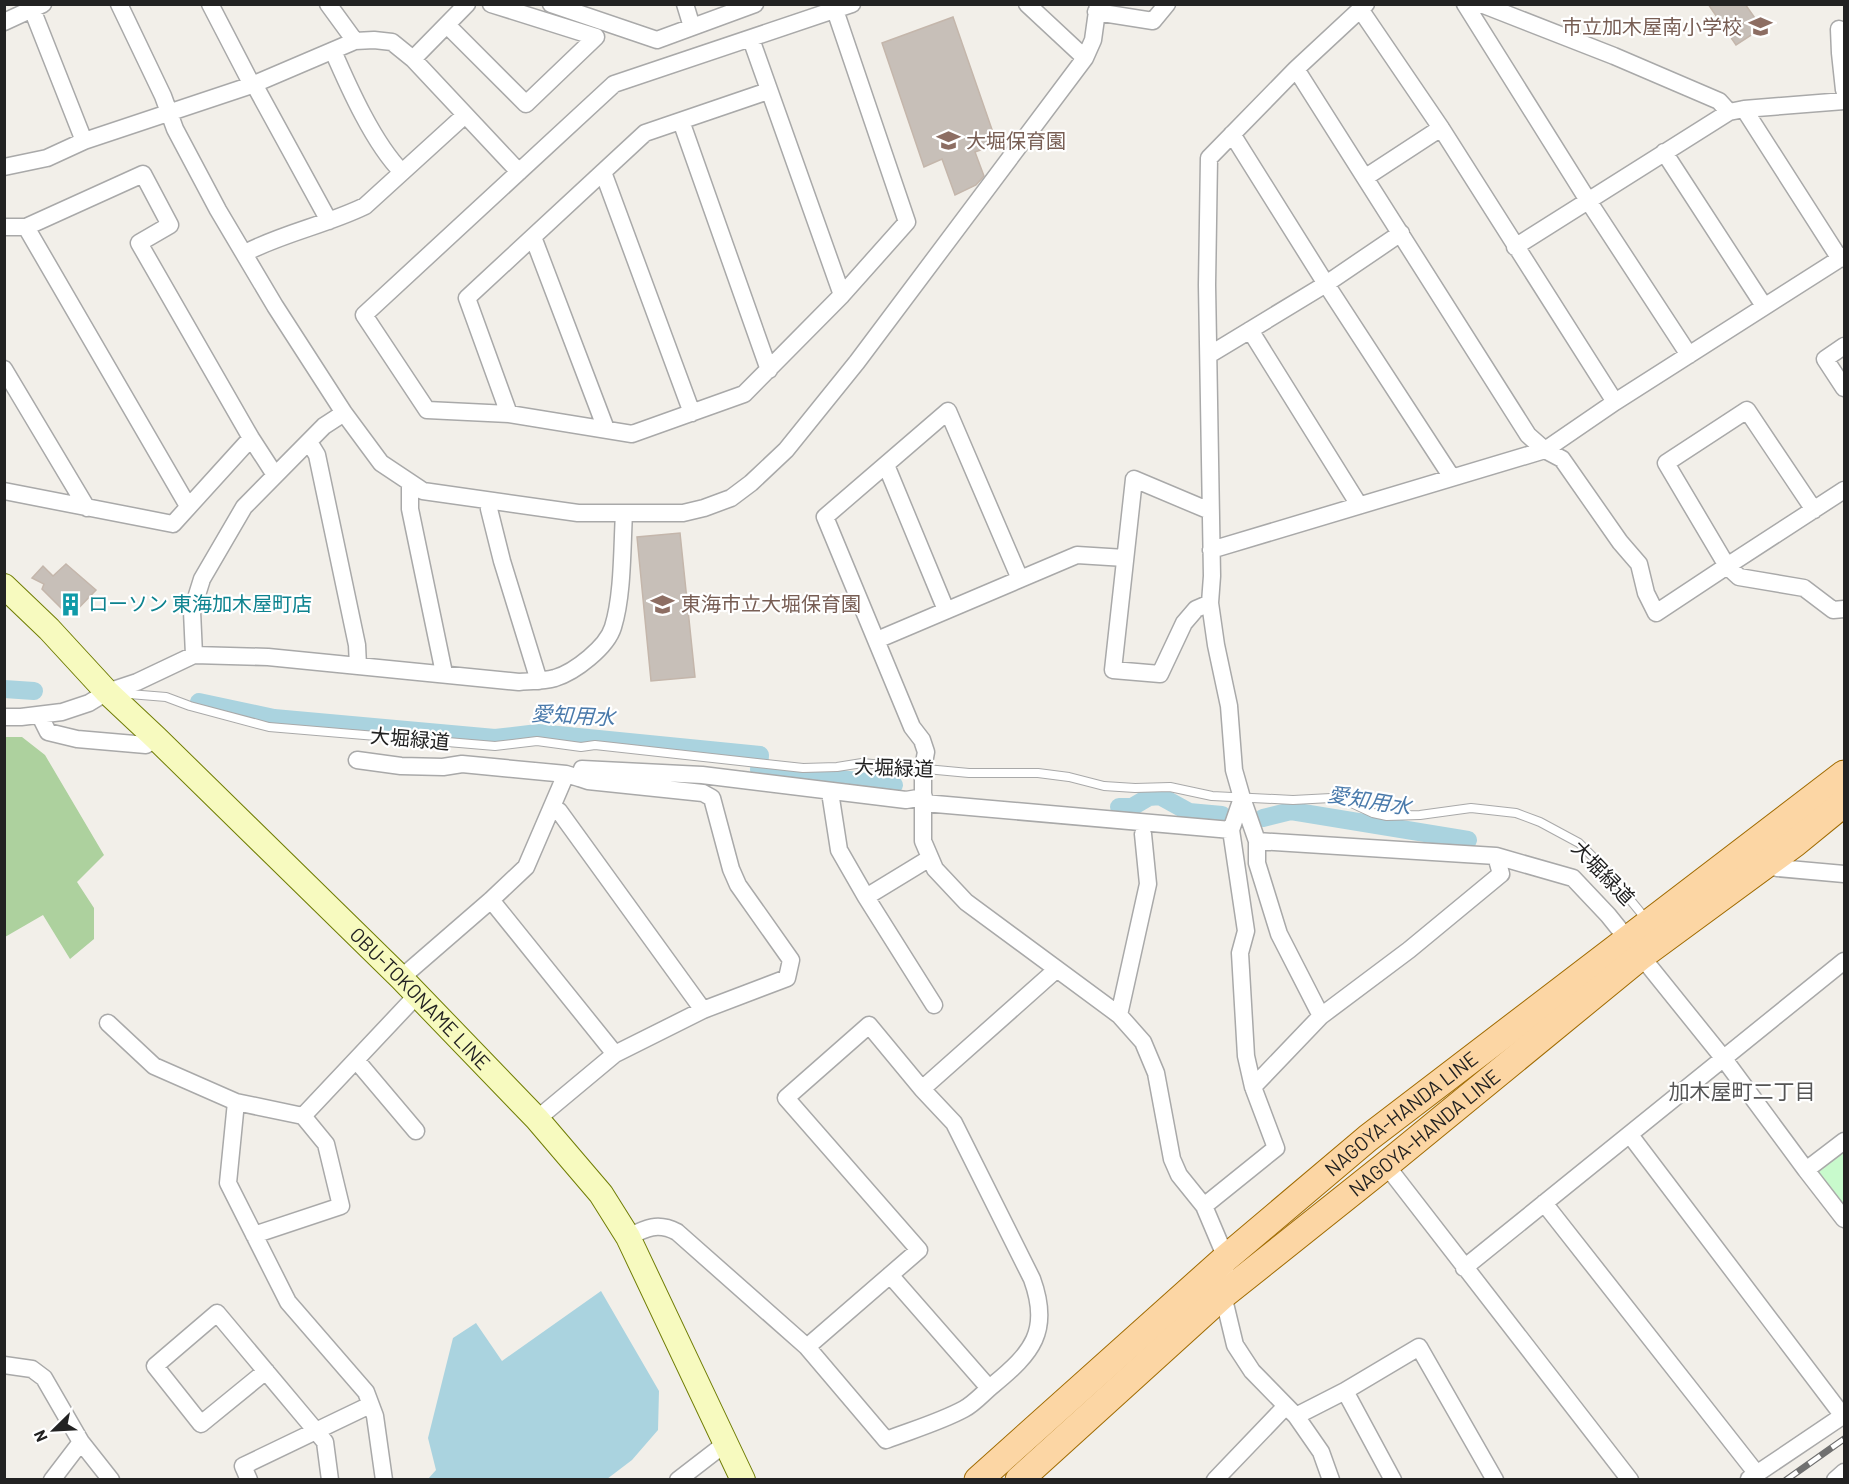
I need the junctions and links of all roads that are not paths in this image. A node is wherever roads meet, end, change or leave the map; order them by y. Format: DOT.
graph roads {
  1 [pos="119,4"];
  2 [pos="210,4"];
  3 [pos="328,4"];
  4 [pos="467,4"];
  5 [pos="491,4"];
  6 [pos="550,4"];
  7 [pos="685,4"];
  8 [pos="755,4"];
  9 [pos="852,4"];
  10 [pos="1027,4"];
  11 [pos="1167,4"];
  12 [pos="1466,4"];
  13 [pos="1484,5"];
  14 [pos="37,7"];
  15 [pos="1363,7"];
  16 [pos="1097,8"];
  17 [pos="835,10"];
  18 [pos="4,22"];
  19 [pos="447,25"];
  20 [pos="692,27"];
  21 [pos="1839,28"];
  22 [pos="751,39"];
  23 [pos="355,41"];
  24 [pos="333,51"];
  25 [pos="1842,53"];
  26 [pos="1085,57"];
  27 [pos="413,59"];
  28 [pos="1296,69"];
  29 [pos="253,85"];
  30 [pos="1845,90"];
  31 [pos="768,91"];
  32 [pos="1845,101"];
  33 [pos="1736,111"];
  34 [pos="168,114"];
  35 [pos="465,115"];
  36 [pos="681,121"];
  37 [pos="1441,128"];
  38 [pos="1232,134"];
  39 [pos="84,141"];
  40 [pos="1664,152"];
  41 [pos="4,167"];
  42 [pos="402,172"];
  43 [pos="519,172"];
  44 [pos="603,172"];
  45 [pos="1366,177"];
  46 [pos="1589,202"];
  47 [pos="329,221"];
  48 [pos="4,227"];
  49 [pos="26,227"];
  50 [pos="1401,233"];
  51 [pos="533,237"];
  52 [pos="1515,247"];
  53 [pos="245,253"];
  54 [pos="1842,257"];
  55 [pos="1326,284"];
  56 [pos="842,295"];
  57 [pos="1764,306"];
  58 [pos="1250,330"];
  59 [pos="1845,346"];
  60 [pos="1209,355"];
  61 [pos="1689,355"];
  62 [pos="4,369"];
  63 [pos="769,370"];
  64 [pos="1845,388"];
  65 [pos="1615,402"];
  66 [pos="344,413"];
  67 [pos="692,413"];
  68 [pos="509,414"];
  69 [pos="606,429"];
  70 [pos="251,438"];
  71 [pos="309,441"];
  72 [pos="1545,450"];
  73 [pos="886,465"];
  74 [pos="276,475"];
  75 [pos="1451,476"];
  76 [pos="410,483"];
  77 [pos="1845,490"];
  78 [pos="4,491"];
  79 [pos="490,501"];
  80 [pos="1359,505"];
  81 [pos="188,506"];
  82 [pos="87,508"];
  83 [pos="1814,510"];
  84 [pos="1210,511"];
  85 [pos="624,513"];
  86 [pos="1210,550"];
  87 [pos="1125,558"];
  88 [pos="1727,566"];
  89 [pos="1020,579"];
  90 [pos="4,586"];
  91 [pos="1210,603"];
  92 [pos="1845,609"];
  93 [pos="946,610"];
  94 [pos="877,640"];
  95 [pos="194,655"];
  96 [pos="358,666"];
  97 [pos="444,674"];
  98 [pos="539,681"];
  99 [pos="107,692"];
  100 [pos="40,716"];
  101 [pos="4,717"];
  102 [pos="156,738"];
  103 [pos="357,759"];
  104 [pos="923,768"];
  105 [pos="1845,774"];
  106 [pos="573,776"];
  107 [pos="830,792"];
  108 [pos="1242,798"];
  109 [pos="924,800"];
  110 [pos="1845,803"];
  111 [pos="552,808"];
  112 [pos="1231,830"];
  113 [pos="1143,834"];
  114 [pos="1257,841"];
  115 [pos="1496,856"];
  116 [pos="930,858"];
  117 [pos="1769,862"];
  118 [pos="1845,874"];
  119 [pos="866,897"];
  120 [pos="491,900"];
  121 [pos="1641,913"];
  122 [pos="1635,948"];
  123 [pos="1845,961"];
  124 [pos="1057,969"];
  125 [pos="409,986"];
  126 [pos="934,1005"];
  127 [pos="703,1010"];
  128 [pos="1119,1015"];
  129 [pos="1321,1016"];
  130 [pos="108,1023"];
  131 [pos="615,1054"];
  132 [pos="1724,1059"];
  133 [pos="356,1060"];
  134 [pos="1253,1087"];
  135 [pos="922,1089"];
  136 [pos="236,1102"];
  137 [pos="303,1116"];
  138 [pos="537,1119"];
  139 [pos="416,1131"];
  140 [pos="1630,1135"];
  141 [pos="1845,1141"];
  142 [pos="1386,1165"];
  143 [pos="1806,1170"];
  144 [pos="1544,1203"];
  145 [pos="1204,1206"];
  146 [pos="1845,1219"];
  147 [pos="254,1235"];
  148 [pos="628,1237"];
  149 [pos="1226,1258"];
  150 [pos="1464,1268"];
  151 [pos="890,1275"];
  152 [pos="1223,1295"];
  153 [pos="807,1347"];
  154 [pos="4,1365"];
  155 [pos="266,1371"];
  156 [pos="989,1388"];
  157 [pos="1345,1391"];
  158 [pos="370,1405"];
  159 [pos="1291,1411"];
  160 [pos="1844,1416"];
  161 [pos="316,1431"];
  162 [pos="81,1442"];
  163 [pos="726,1443"];
  164 [pos="1845,1472"];
  165 [pos="1753,1477"];
  166 [pos="52,1479"];
  167 [pos="111,1479"];
  168 [pos="249,1479"];
  169 [pos="330,1479"];
  170 [pos="384,1479"];
  171 [pos="678,1479"];
  172 [pos="743,1479"];
  173 [pos="978,1479"];
  174 [pos="1020,1479"];
  175 [pos="1215,1479"];
  176 [pos="1331,1479"];
  177 [pos="1393,1479"];
  178 [pos="1496,1479"];
  179 [pos="1630,1479"];
  180 [pos="1835,1479"];
  1 -- 34 [label="street"];
  2 -- 29 [label="street"];
  3 -- 23 [label="street"];
  4 -- 19 [label="street"];
  5 -- 19 [label="street"];
  6 -- 20 [label="street"];
  7 -- 20 [label="street"];
  8 -- 20 [label="street"];
  9 -- 17 [label="street"];
  10 -- 26 [label="street"];
  11 -- 16 [label="street"];
  12 -- 46 [label="street"];
  13 -- 33 [label="street"];
  14 -- 18 [label="street"];
  14 -- 39 [label="street"];
  15 -- 28 [label="street"];
  15 -- 37 [label="street"];
  16 -- 26 [label="street"];
  17 -- 22 [label="street"];
  17 -- 56 [label="street"];
  19 -- 27 [label="street"];
  21 -- 25 [label="street"];
  22 -- 31 [label="street"];
  22 -- 43 [label="street"];
  23 -- 24 [label="street"];
  23 -- 27 [label="street"];
  24 -- 29 [label="street"];
  24 -- 42 [label="street"];
  25 -- 30 [label="street"];
  26 -- 85 [label="street"];
  27 -- 35 [label="street"];
  28 -- 38 [label="street"];
  28 -- 45 [label="street"];
  29 -- 34 [label="street"];
  29 -- 47 [label="street"];
  31 -- 36 [label="street"];
  31 -- 56 [label="street"];
  32 -- 33 [label="street"];
  33 -- 40 [label="street"];
  33 -- 54 [label="street"];
  34 -- 39 [label="street"];
  34 -- 53 [label="street"];
  35 -- 42 [label="street"];
  35 -- 43 [label="street"];
  36 -- 44 [label="street"];
  36 -- 63 [label="street"];
  37 -- 45 [label="street"];
  37 -- 52 [label="street"];
  38 -- 55 [label="street"];
  38 -- 60 [label="street"];
  39 -- 41 [label="street"];
  40 -- 46 [label="street"];
  40 -- 57 [label="street"];
  42 -- 47 [label="street"];
  43 -- 68 [label="street"];
  44 -- 51 [label="street"];
  44 -- 67 [label="street"];
  45 -- 50 [label="street"];
  46 -- 52 [label="street"];
  46 -- 61 [label="street"];
  47 -- 53 [label="street"];
  48 -- 49 [label="street"];
  49 -- 70 [label="street"];
  49 -- 81 [label="street"];
  50 -- 55 [label="street"];
  50 -- 72 [label="street"];
  51 -- 68 [label="street"];
  51 -- 69 [label="street"];
  52 -- 65 [label="street"];
  53 -- 66 [label="street"];
  54 -- 57 [label="street"];
  55 -- 58 [label="street"];
  55 -- 75 [label="street"];
  56 -- 63 [label="street"];
  57 -- 61 [label="street"];
  58 -- 60 [label="street"];
  58 -- 80 [label="street"];
  59 -- 64 [label="street"];
  60 -- 84 [label="street"];
  61 -- 65 [label="street"];
  62 -- 82 [label="street"];
  63 -- 67 [label="street"];
  65 -- 72 [label="street"];
  66 -- 71 [label="street"];
  66 -- 76 [label="street"];
  67 -- 69 [label="street"];
  68 -- 69 [label="street"];
  70 -- 74 [label="street"];
  70 -- 81 [label="street"];
  71 -- 74 [label="street"];
  71 -- 96 [label="street"];
  72 -- 75 [label="street"];
  72 -- 88 [label="street"];
  73 -- 89 [label="street"];
  73 -- 93 [label="street"];
  73 -- 94 [label="street"];
  74 -- 95 [label="street"];
  75 -- 80 [label="street"];
  76 -- 79 [label="street"];
  76 -- 97 [label="street"];
  77 -- 83 [label="street"];
  78 -- 82 [label="street"];
  79 -- 85 [label="street"];
  79 -- 98 [label="street"];
  80 -- 86 [label="street"];
  81 -- 82 [label="street"];
  83 -- 88 [label="street"];
  83 -- 88 [label="street"];
  84 -- 86 [label="street"];
  84 -- 87 [label="street"];
  85 -- 98 [label="street"];
  86 -- 91 [label="street"];
  87 -- 89 [label="street"];
  87 -- 91 [label="street"];
  88 -- 92 [label="street"];
  89 -- 93 [label="street"];
  90 -- 99 [label="main road, OBU-TOKONAME LINE"];
  91 -- 108 [label="street"];
  93 -- 94 [label="street"];
  94 -- 104 [label="street"];
  95 -- 96 [label="street"];
  95 -- 99 [label="street"];
  96 -- 97 [label="street"];
  97 -- 98 [label="street"];
  99 -- 100 [label="street"];
  99 -- 102 [label="main road, OBU-TOKONAME LINE"];
  99 -- 104 [label="lane, 大堀緑道"];
  100 -- 101 [label="street"];
  100 -- 102 [label="street"];
  102 -- 125 [label="main road, OBU-TOKONAME LINE"];
  103 -- 106 [label="street"];
  104 -- 108 [label="lane, 大堀緑道"];
  104 -- 109 [label="street"];
  105 -- 122 [label="main road, NAGOYA-HANDA LINE"];
  106 -- 107 [label="street"];
  106 -- 111 [label="street"];
  106 -- 127 [label="street"];
  107 -- 109 [label="street"];
  107 -- 119 [label="street"];
  108 -- 112 [label="street"];
  108 -- 114 [label="street"];
  108 -- 121 [label="lane, 大堀緑道"];
  109 -- 112 [label="street"];
  109 -- 116 [label="street"];
  110 -- 117 [label="main road, NAGOYA-HANDA LINE"];
  111 -- 120 [label="street"];
  111 -- 127 [label="street"];
  112 -- 134 [label="street"];
  113 -- 128 [label="street"];
  114 -- 115 [label="street"];
  114 -- 129 [label="street"];
  115 -- 122 [label="street"];
  115 -- 129 [label="street"];
  116 -- 119 [label="street"];
  116 -- 124 [label="street"];
  117 -- 118 [label="street"];
  117 -- 122 [label="main road, NAGOYA-HANDA LINE"];
  119 -- 126 [label="street"];
  120 -- 125 [label="street"];
  120 -- 131 [label="street"];
  122 -- 132 [label="street"];
  122 -- 142 [label="main road, NAGOYA-HANDA LINE"];
  122 -- 149 [label="main road, NAGOYA-HANDA LINE"];
  123 -- 132 [label="street"];
  124 -- 128 [label="street"];
  124 -- 135 [label="street"];
  125 -- 133 [label="street"];
  125 -- 138 [label="main road, OBU-TOKONAME LINE"];
  127 -- 131 [label="street"];
  128 -- 145 [label="street"];
  129 -- 134 [label="street"];
  130 -- 136 [label="street"];
  131 -- 138 [label="street"];
  132 -- 140 [label="street"];
  132 -- 143 [label="street"];
  133 -- 137 [label="street"];
  133 -- 139 [label="street"];
  134 -- 145 [label="street"];
  135 -- 151 [label="street"];
  135 -- 156 [label="street"];
  136 -- 137 [label="street"];
  136 -- 147 [label="street"];
  137 -- 147 [label="street"];
  138 -- 148 [label="main road, OBU-TOKONAME LINE"];
  140 -- 144 [label="street"];
  140 -- 160 [label="street"];
  141 -- 143 [label="street"];
  142 -- 150 [label="street"];
  142 -- 152 [label="main road, NAGOYA-HANDA LINE"];
  143 -- 146 [label="street"];
  144 -- 150 [label="street"];
  144 -- 165 [label="street"];
  145 -- 149 [label="street"];
  147 -- 158 [label="street"];
  148 -- 153 [label="street"];
  148 -- 163 [label="main road, OBU-TOKONAME LINE"];
  149 -- 152 [label="street"];
  149 -- 173 [label="main road, NAGOYA-HANDA LINE"];
  150 -- 179 [label="street"];
  151 -- 153 [label="street"];
  151 -- 156 [label="street"];
  152 -- 159 [label="street"];
  152 -- 174 [label="main road, NAGOYA-HANDA LINE"];
  153 -- 156 [label="street"];
  154 -- 162 [label="street"];
  155 -- 155 [label="street"];
  155 -- 161 [label="street"];
  157 -- 159 [label="street"];
  157 -- 177 [label="street"];
  157 -- 178 [label="street"];
  158 -- 161 [label="street"];
  158 -- 170 [label="street"];
  159 -- 175 [label="street"];
  159 -- 176 [label="street"];
  160 -- 165 [label="street"];
  161 -- 168 [label="street"];
  161 -- 169 [label="street"];
  162 -- 166 [label="street"];
  162 -- 167 [label="street"];
  163 -- 171 [label="street"];
  163 -- 172 [label="main road, OBU-TOKONAME LINE"];
  164 -- 180 [label="street"];
}
